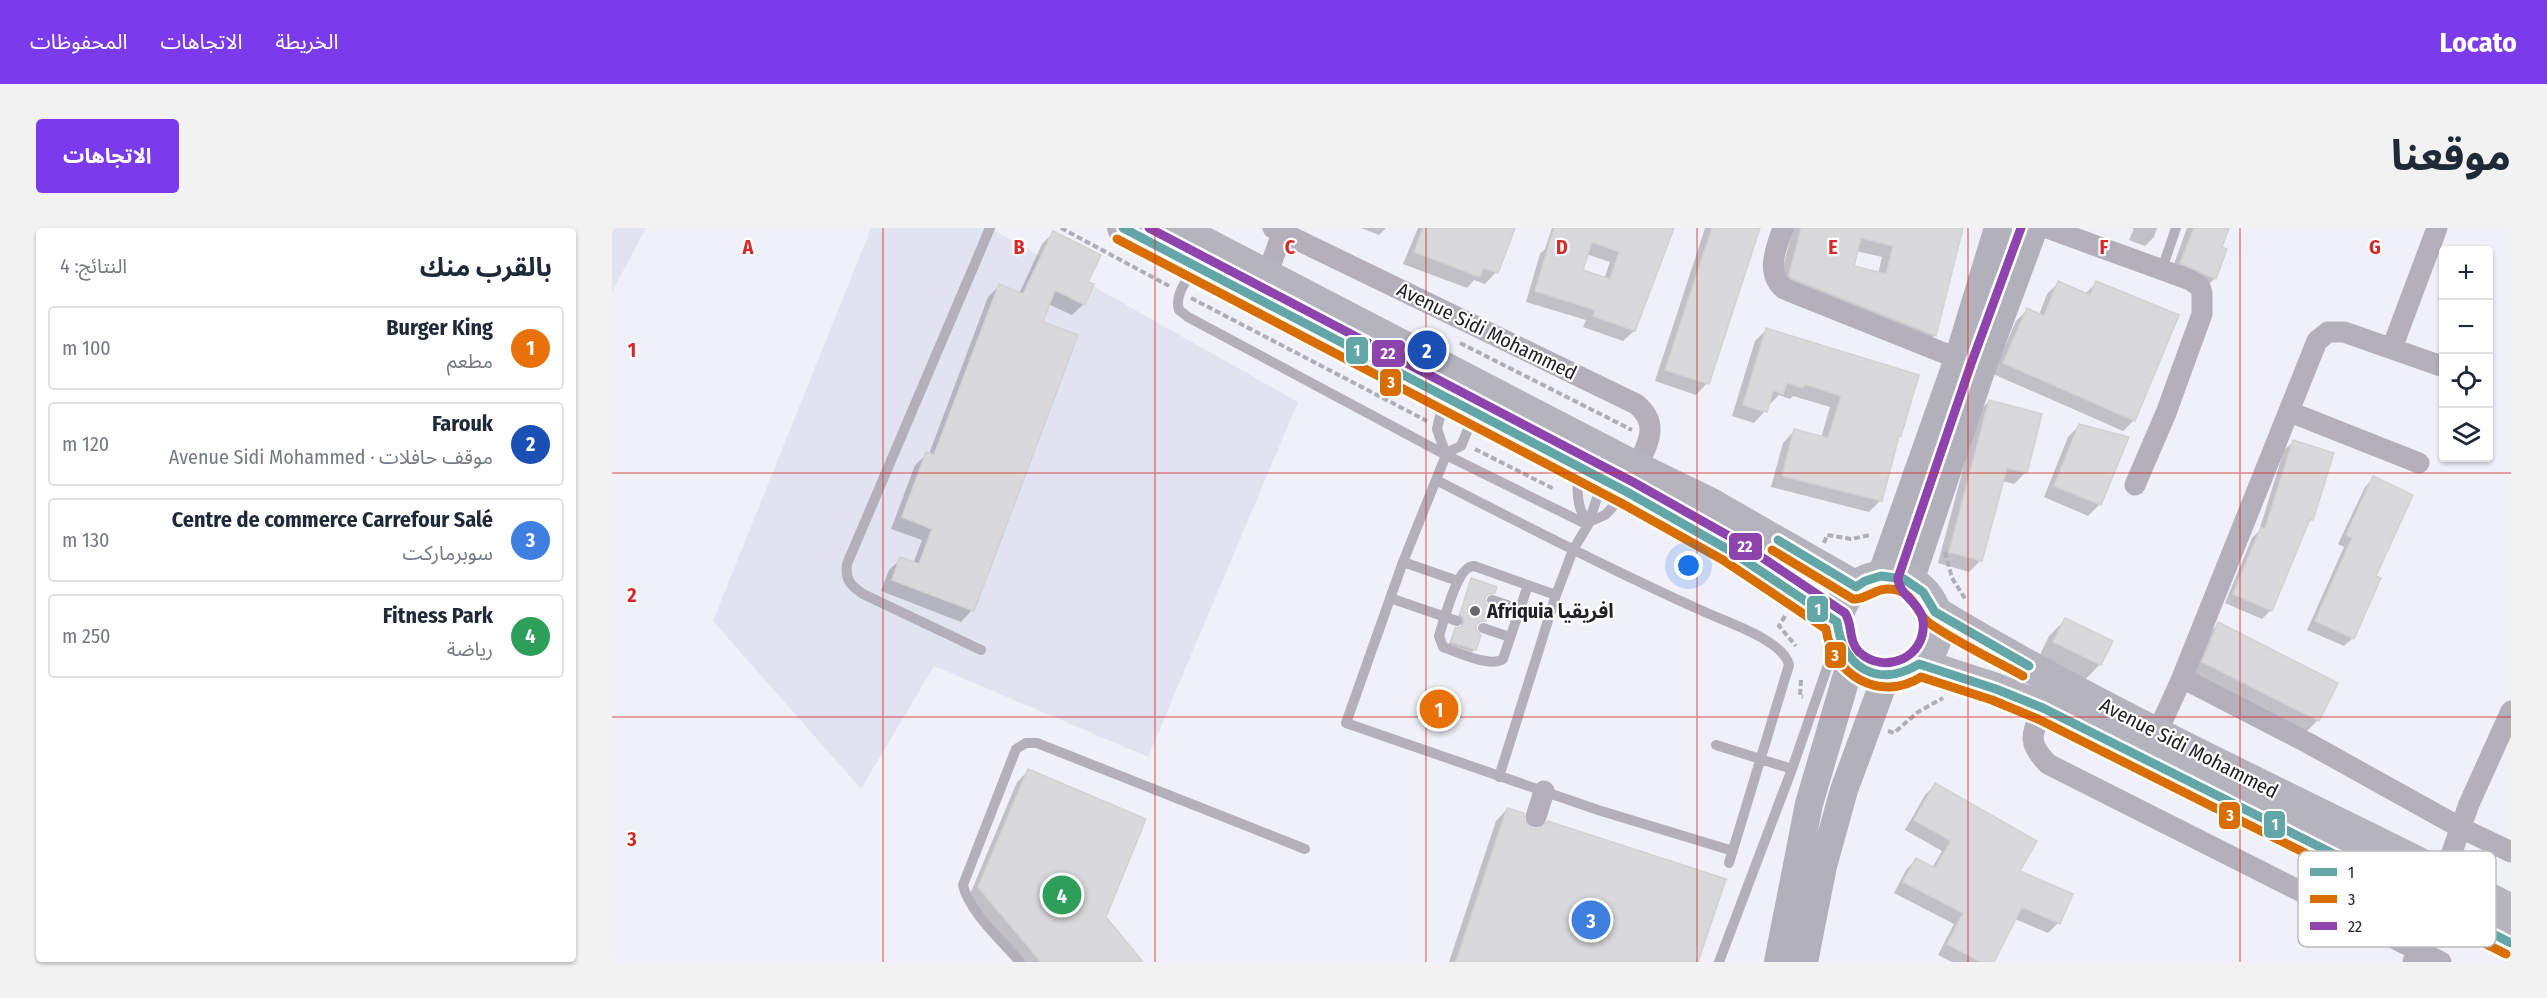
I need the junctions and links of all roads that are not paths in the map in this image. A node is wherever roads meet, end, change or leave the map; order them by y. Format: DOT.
graph roads {
  1 [pos="990,228"];
  2 [pos="1123,228"];
  3 [pos="1176,228"];
  4 [pos="1783,228"];
  5 [pos="1998,228"];
  6 [pos="2034,228"];
  7 [pos="2047,228"];
  8 [pos="2176,228"];
  9 [pos="2437,228"];
  10 [pos="1280,230"];
  11 [pos="1197,266"];
  12 [pos="2162,269"];
  13 [pos="1267,275"];
  14 [pos="2392,348"];
  15 [pos="1970,364"];
  16 [pos="2439,365"];
  17 [pos="1445,397"];
  18 [pos="1475,412"];
  19 [pos="2290,412"];
  20 [pos="1446,454"];
  21 [pos="2419,463"];
  22 [pos="1611,477"];
  23 [pos="1436,480"];
  24 [pos="2135,485"];
  25 [pos="1588,523"];
  26 [pos="1573,550"];
  27 [pos="1403,562"];
  28 [pos="1882,581"];
  29 [pos="1457,585"];
  30 [pos="1528,585"];
  31 [pos="1467,592"];
  32 [pos="1556,595"];
  33 [pos="1390,598"];
  34 [pos="1492,600"];
  35 [pos="1519,609"];
  36 [pos="1935,612"];
  37 [pos="1445,617"];
  38 [pos="1457,621"];
  39 [pos="1483,628"];
  40 [pos="1510,637"];
  41 [pos="1842,640"];
  42 [pos="981,650"];
  43 [pos="1919,664"];
  44 [pos="1886,676"];
  45 [pos="2182,678"];
  46 [pos="2043,708"];
  47 [pos="2511,711"];
  48 [pos="2157,733"];
  49 [pos="1716,745"];
  50 [pos="1760,759"];
  51 [pos="1792,770"];
  52 [pos="1499,777"];
  53 [pos="1544,791"];
  54 [pos="1536,818"];
  55 [pos="2461,828"];
  56 [pos="1305,849"];
  57 [pos="1733,851"];
  58 [pos="2328,851"];
  59 [pos="2395,851"];
  60 [pos="2453,851"];
  61 [pos="2511,852"];
  62 [pos="1729,863"];
  63 [pos="2298,894"];
  64 [pos="2496,902"];
  65 [pos="2511,910"];
  66 [pos="2496,936"];
  67 [pos="2511,943"];
  68 [pos="2399,947"];
  69 [pos="2416,956"];
  70 [pos="1020,962"];
  71 [pos="1719,962"];
  72 [pos="1778,962"];
  73 [pos="1804,962"];
  74 [pos="2441,962"];
  1 -- 42 [label="lane"];
  2 -- 11 [label="main road"];
  3 -- 13 [label="main road"];
  4 -- 15 [label="street"];
  5 -- 15 [label="street"];
  6 -- 15 [label="street"];
  7 -- 12 [label="street"];
  8 -- 12 [label="lane"];
  9 -- 14 [label="street"];
  10 -- 13 [label="street"];
  10 -- 22 [label="street, Avenue Sidi Mohammed"];
  11 -- 17 [label="main road"];
  11 -- 20 [label="lane"];
  12 -- 24 [label="street"];
  13 -- 22 [label="main road"];
  14 -- 16 [label="street"];
  14 -- 19 [label="street"];
  15 -- 28 [label="street"];
  17 -- 18 [label="main road"];
  17 -- 20 [label="lane"];
  18 -- 20 [label="lane"];
  18 -- 22 [label="main road"];
  19 -- 21 [label="street"];
  19 -- 45 [label="street"];
  20 -- 23 [label="lane"];
  20 -- 25 [label="lane"];
  22 -- 25 [label="lane"];
  22 -- 25 [label="lane"];
  22 -- 25 [label="lane"];
  22 -- 28 [label="main road"];
  22 -- 41 [label="main road"];
  23 -- 26 [label="lane"];
  23 -- 27 [label="lane"];
  25 -- 26 [label="lane"];
  26 -- 32 [label="lane"];
  26 -- 50 [label="lane"];
  27 -- 29 [label="lane"];
  27 -- 33 [label="lane"];
  28 -- 36 [label="main road"];
  28 -- 41 [label="main road"];
  29 -- 30 [label="lane"];
  29 -- 31 [label="lane"];
  29 -- 37 [label="lane"];
  30 -- 32 [label="lane"];
  30 -- 35 [label="lane"];
  32 -- 52 [label="lane"];
  33 -- 37 [label="lane"];
  33 -- 52 [label="lane"];
  34 -- 35 [label="lane"];
  35 -- 40 [label="lane"];
  36 -- 43 [label="main road"];
  36 -- 48 [label="main road, Avenue Sidi Mohammed"];
  37 -- 38 [label="lane"];
  37 -- 40 [label="lane"];
  39 -- 40 [label="lane"];
  41 -- 44 [label="main road"];
  41 -- 51 [label="lane"];
  41 -- 72 [label="street"];
  43 -- 44 [label="main road"];
  43 -- 46 [label="main road, Avenue Sidi Mohammed"];
  44 -- 73 [label="street"];
  45 -- 48 [label="street"];
  45 -- 55 [label="street"];
  46 -- 58 [label="main road, Avenue Sidi Mohammed"];
  46 -- 63 [label="street"];
  47 -- 55 [label="street"];
  48 -- 59 [label="main road, Avenue Sidi Mohammed"];
  49 -- 50 [label="lane"];
  50 -- 51 [label="lane"];
  50 -- 57 [label="lane"];
  51 -- 71 [label="lane"];
  52 -- 53 [label="lane"];
  53 -- 54 [label="street"];
  53 -- 57 [label="lane"];
  55 -- 60 [label="street"];
  55 -- 61 [label="street"];
  56 -- 70 [label="lane"];
  57 -- 62 [label="lane"];
  64 -- 65 [label="main road, Avenue Sidi Mohammed"];
  66 -- 67 [label="main road, Avenue Sidi Mohammed"];
  68 -- 69 [label="street"];
  69 -- 74 [label="street"];
}
